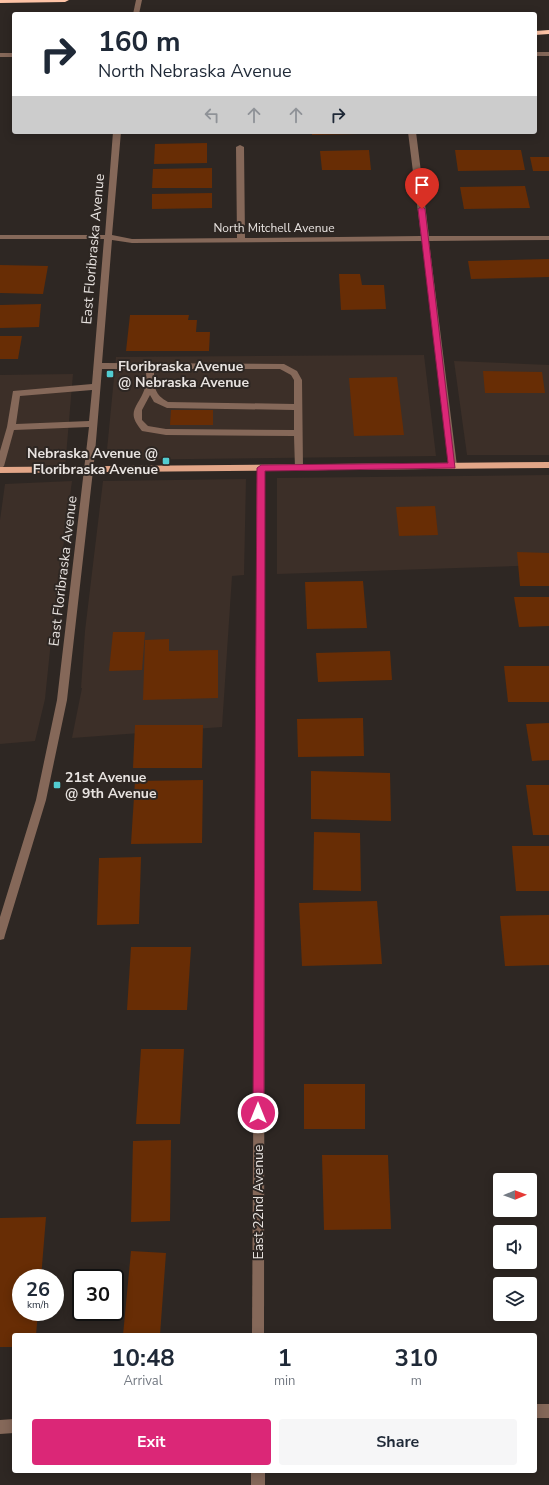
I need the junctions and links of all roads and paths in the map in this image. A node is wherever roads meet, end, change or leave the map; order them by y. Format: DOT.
graph roads {
  1 [pos="56,0"];
  2 [pos="65,0"];
  3 [pos="139,0"];
  4 [pos="0,1"];
  5 [pos="136,12"];
  6 [pos="549,32"];
  7 [pos="537,33"];
  8 [pos="537,54"];
  9 [pos="549,54"];
  10 [pos="0,55"];
  11 [pos="12,55"];
  12 [pos="117,134"];
  13 [pos="412,134"];
  14 [pos="240,147"];
  15 [pos="107,236"];
  16 [pos="0,237"];
  17 [pos="549,238"];
  18 [pos="426,239"];
  19 [pos="241,240"];
  20 [pos="97,366"];
  21 [pos="150,366"];
  22 [pos="96,387"];
  23 [pos="150,387"];
  24 [pos="298,407"];
  25 [pos="92,424"];
  26 [pos="12,427"];
  27 [pos="298,433"];
  28 [pos="549,465"];
  29 [pos="0,466"];
  30 [pos="453,466"];
  31 [pos="261,468"];
  32 [pos="299,468"];
  33 [pos="0,470"];
  34 [pos="89,470"];
  35 [pos="0,935"];
  36 [pos="258,1333"];
  37 [pos="537,1411"];
  38 [pos="549,1411"];
  39 [pos="12,1426"];
  40 [pos="0,1427"];
  41 [pos="258,1473"];
  42 [pos="258,1485"];
  1 -- 2 [label="highway"];
  1 -- 4 [label="highway"];
  3 -- 5 [label="street"];
  6 -- 7 [label="highway"];
  8 -- 9 [label="street"];
  10 -- 11 [label="street"];
  12 -- 15 [label="street, East Floribraska Avenue"];
  13 -- 18 [label="street"];
  14 -- 19 [label="street"];
  15 -- 16 [label="street, North Mitchell Avenue"];
  15 -- 19 [label="street, North Mitchell Avenue"];
  15 -- 20 [label="street, East Floribraska Avenue"];
  17 -- 18 [label="street, North Mitchell Avenue"];
  18 -- 19 [label="street, North Mitchell Avenue"];
  18 -- 30 [label="street"];
  20 -- 21 [label="street"];
  20 -- 22 [label="street, East Floribraska Avenue"];
  21 -- 23 [label="street"];
  21 -- 24 [label="street"];
  22 -- 25 [label="street, East Floribraska Avenue"];
  22 -- 26 [label="street"];
  23 -- 24 [label="street"];
  23 -- 27 [label="street"];
  24 -- 27 [label="street"];
  25 -- 26 [label="street"];
  25 -- 34 [label="street, East Floribraska Avenue"];
  26 -- 29 [label="street"];
  27 -- 32 [label="street"];
  28 -- 30 [label="main road"];
  30 -- 32 [label="main road"];
  31 -- 32 [label="main road"];
  31 -- 34 [label="main road"];
  31 -- 36 [label="street, East 22nd Avenue"];
  33 -- 34 [label="main road"];
  34 -- 35 [label="street, East Floribraska Avenue"];
  37 -- 38 [label="street"];
  39 -- 40 [label="street"];
  41 -- 42 [label="street"];
}
